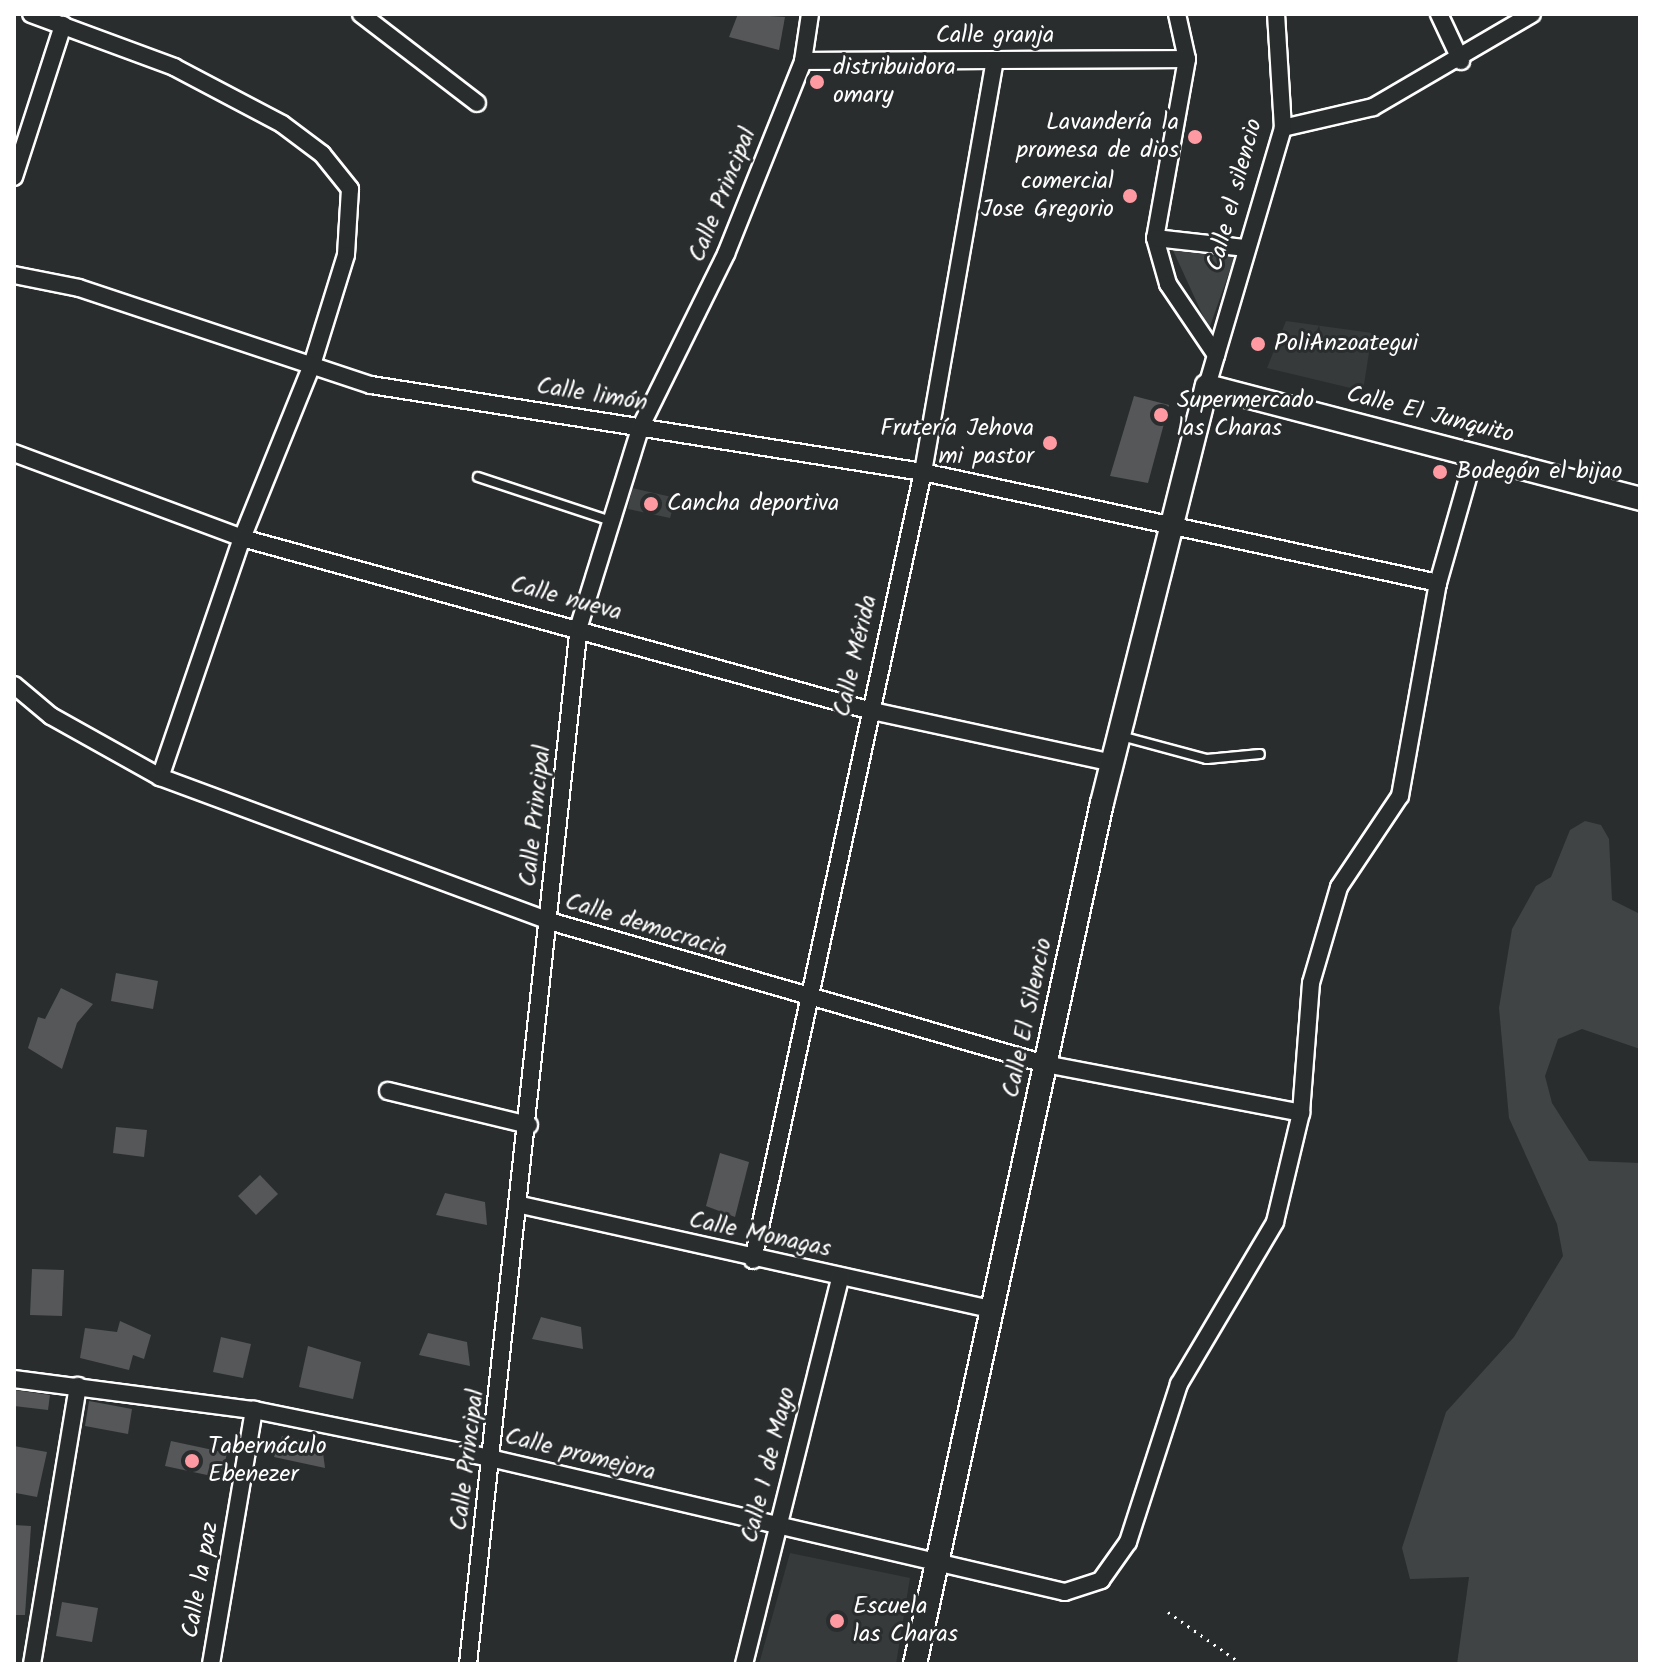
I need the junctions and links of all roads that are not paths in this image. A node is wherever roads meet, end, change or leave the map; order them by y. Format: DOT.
graph roads {
  1 [pos="31,14"];
  2 [pos="361,14"];
  3 [pos="810,14"];
  4 [pos="1177,14"];
  5 [pos="1276,14"];
  6 [pos="1439,14"];
  7 [pos="1532,14"];
  8 [pos="63,25"];
  9 [pos="1187,59"];
  10 [pos="995,60"];
  11 [pos="803,61"];
  12 [pos="1461,61"];
  13 [pos="477,103"];
  14 [pos="1283,128"];
  15 [pos="14,177"];
  16 [pos="1155,238"];
  17 [pos="1246,248"];
  18 [pos="14,275"];
  19 [pos="1216,355"];
  20 [pos="312,365"];
  21 [pos="1207,386"];
  22 [pos="641,426"];
  23 [pos="14,453"];
  24 [pos="1475,453"];
  25 [pos="923,472"];
  26 [pos="478,477"];
  27 [pos="1640,499"];
  28 [pos="612,521"];
  29 [pos="1173,525"];
  30 [pos="242,538"];
  31 [pos="1438,583"];
  32 [pos="579,626"];
  33 [pos="14,685"];
  34 [pos="868,710"];
  35 [pos="1120,735"];
  36 [pos="1260,754"];
  37 [pos="1113,763"];
  38 [pos="160,777"];
  39 [pos="549,921"];
  40 [pos="809,1000"];
  41 [pos="1045,1064"];
  42 [pos="388,1091"];
  43 [pos="1301,1113"];
  44 [pos="529,1125"];
  45 [pos="521,1205"];
  46 [pos="753,1260"];
  47 [pos="840,1278"];
  48 [pos="989,1309"];
  49 [pos="14,1379"];
  50 [pos="78,1386"];
  51 [pos="254,1410"];
  52 [pos="494,1459"];
  53 [pos="779,1528"];
  54 [pos="934,1564"];
  55 [pos="32,1664"];
  56 [pos="211,1664"];
  57 [pos="468,1664"];
  58 [pos="744,1664"];
  59 [pos="915,1664"];
  1 -- 8 [label="street"];
  2 -- 13 [label="street"];
  3 -- 11 [label="street, Calle Principal"];
  4 -- 9 [label="street"];
  5 -- 14 [label="street, Calle el silencio"];
  6 -- 12 [label="street"];
  7 -- 12 [label="street"];
  8 -- 15 [label="street"];
  8 -- 20 [label="street"];
  9 -- 10 [label="street, Calle granja"];
  9 -- 16 [label="street"];
  10 -- 11 [label="street, Calle granja"];
  10 -- 25 [label="street, Calle Mérida"];
  11 -- 22 [label="street, Calle Principal"];
  12 -- 14 [label="street"];
  14 -- 17 [label="street, Calle el silencio"];
  16 -- 17 [label="street"];
  16 -- 19 [label="street"];
  17 -- 19 [label="street, Calle el silencio"];
  18 -- 20 [label="street, Calle limón"];
  19 -- 21 [label="street, Calle el silencio"];
  20 -- 22 [label="street, Calle limón"];
  20 -- 30 [label="street"];
  21 -- 24 [label="street, Calle El Junquito"];
  21 -- 29 [label="street, Calle El Silencio"];
  22 -- 25 [label="street, Calle limón"];
  22 -- 28 [label="street, Calle Principal"];
  23 -- 30 [label="street, Calle nueva"];
  24 -- 27 [label="street, Calle El Junquito"];
  24 -- 31 [label="street"];
  25 -- 29 [label="street, Calle limón"];
  25 -- 34 [label="street, Calle Mérida"];
  26 -- 28 [label="lane"];
  28 -- 32 [label="street, Calle Principal"];
  29 -- 31 [label="street, Calle limón"];
  29 -- 35 [label="street, Calle El Silencio"];
  30 -- 32 [label="street, Calle nueva"];
  30 -- 38 [label="street"];
  31 -- 43 [label="street"];
  32 -- 34 [label="street, Calle nueva"];
  32 -- 39 [label="street, Calle Principal"];
  33 -- 38 [label="street, Calle democracia"];
  34 -- 37 [label="street, Calle nueva"];
  34 -- 40 [label="street, Calle Mérida"];
  35 -- 36 [label="lane"];
  35 -- 37 [label="street, Calle El Silencio"];
  37 -- 41 [label="street, Calle El Silencio"];
  38 -- 39 [label="street, Calle democracia"];
  39 -- 40 [label="street, Calle democracia"];
  39 -- 44 [label="street, Calle Principal"];
  40 -- 41 [label="street, Calle democracia"];
  40 -- 46 [label="street, Calle Mérida"];
  41 -- 43 [label="street, Calle democracia"];
  41 -- 48 [label="street, Calle El Silencio"];
  42 -- 44 [label="street"];
  43 -- 54 [label="street, Calle promejora"];
  44 -- 45 [label="street, Calle Principal"];
  45 -- 46 [label="street, Calle Monagas"];
  45 -- 52 [label="street, Calle Principal"];
  46 -- 47 [label="street, Calle Monagas"];
  47 -- 48 [label="street, Calle Monagas"];
  47 -- 53 [label="street, Calle 1 de Mayo"];
  48 -- 54 [label="street, Calle El Silencio"];
  49 -- 50 [label="street, Calle promejora"];
  50 -- 51 [label="street, Calle promejora"];
  50 -- 55 [label="street"];
  51 -- 52 [label="street, Calle promejora"];
  51 -- 56 [label="street, Calle la paz"];
  52 -- 53 [label="street, Calle promejora"];
  52 -- 57 [label="street, Calle Principal"];
  53 -- 54 [label="street, Calle promejora"];
  53 -- 58 [label="street, Calle 1 de Mayo"];
  54 -- 59 [label="street, Calle El Silencio"];
}
